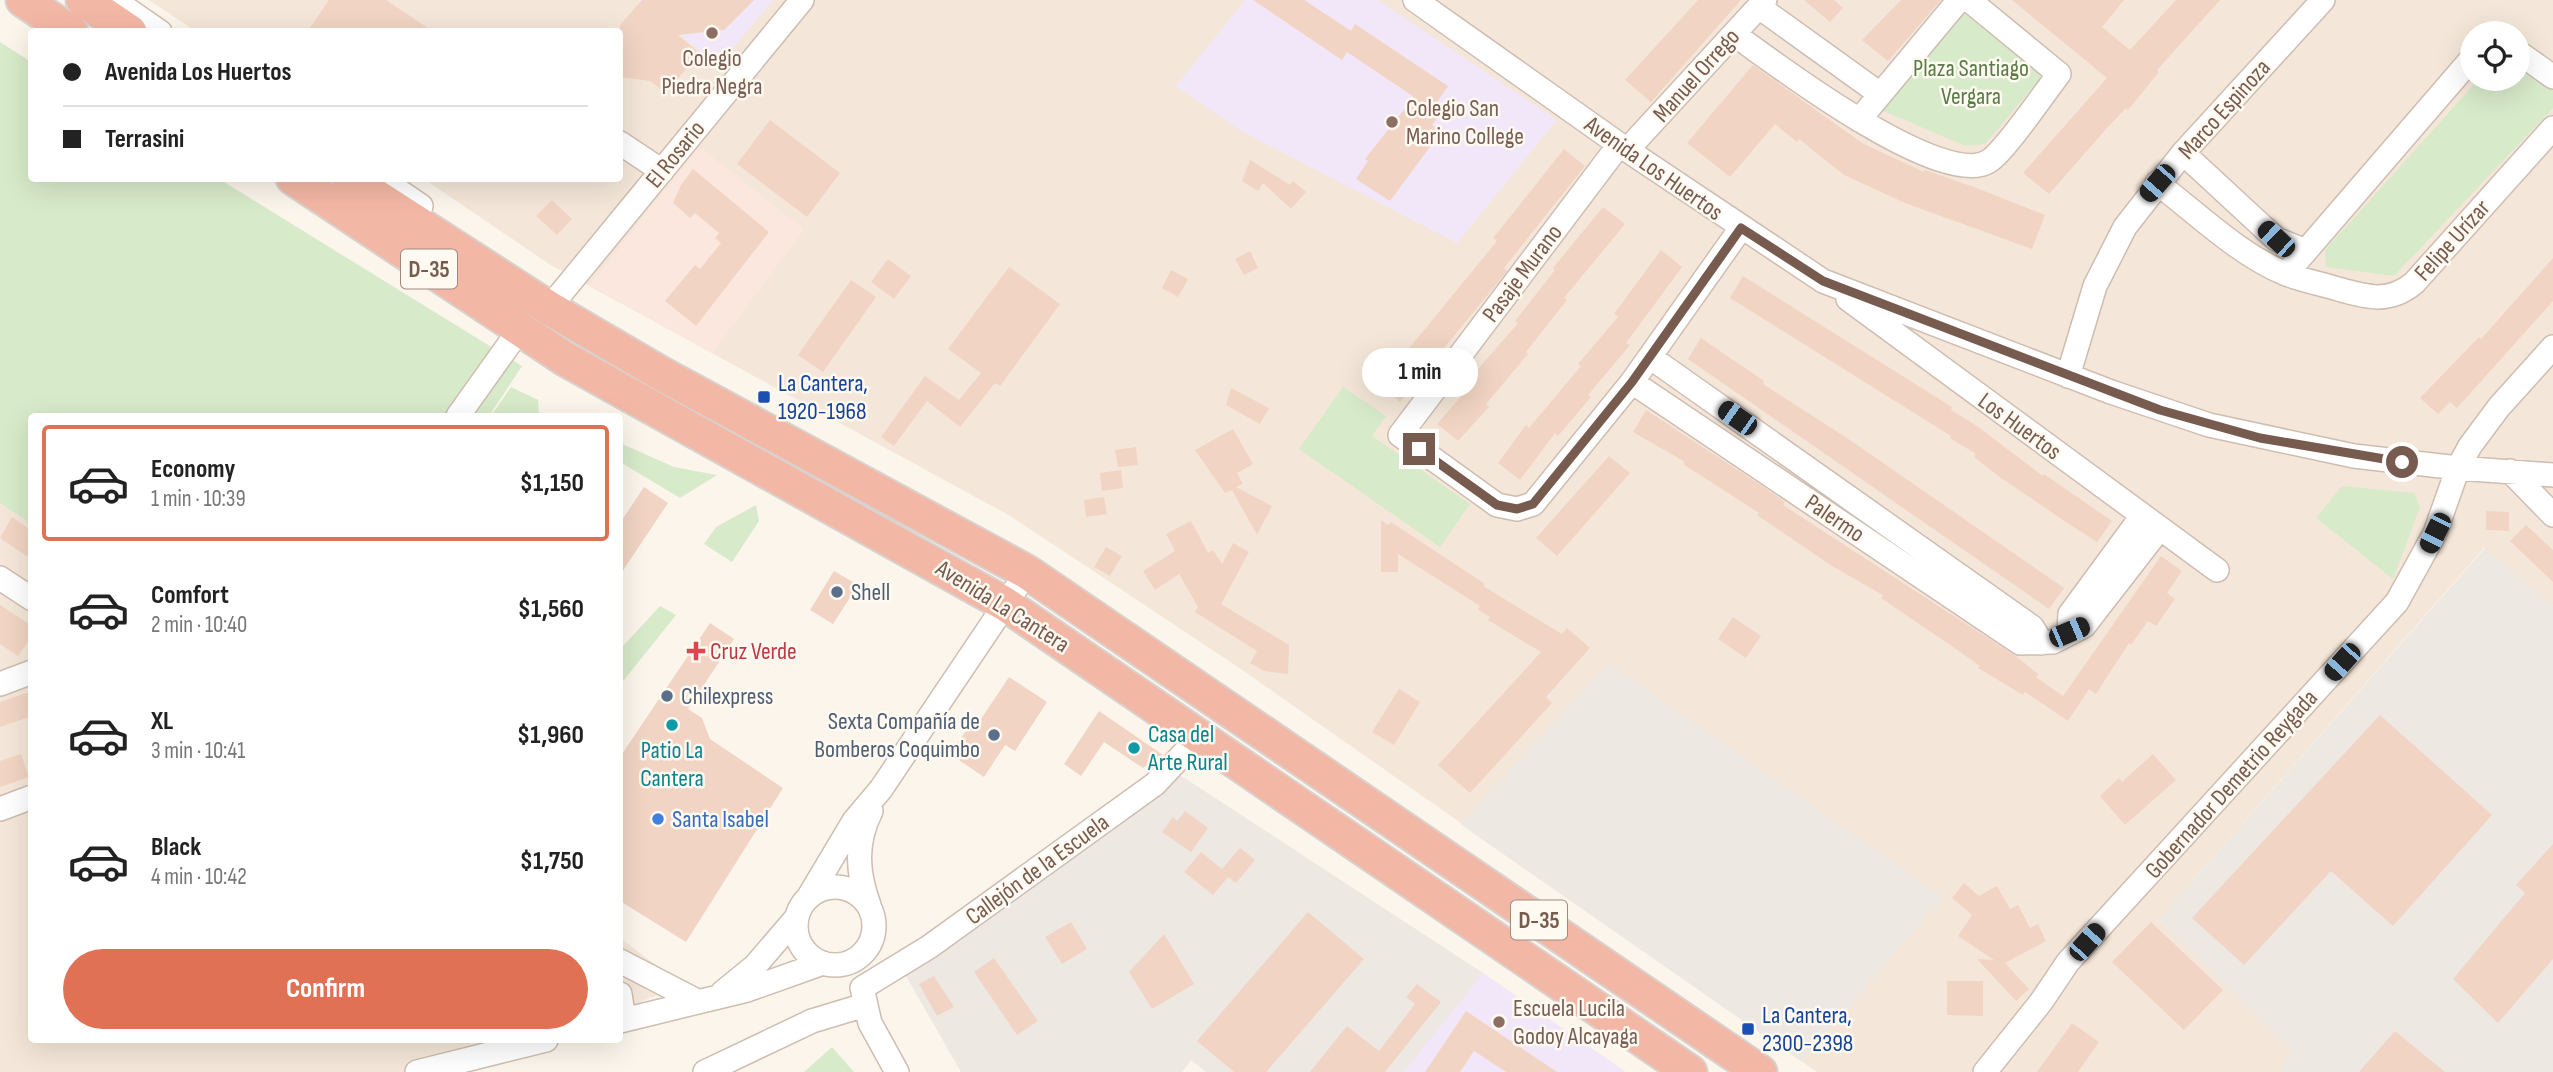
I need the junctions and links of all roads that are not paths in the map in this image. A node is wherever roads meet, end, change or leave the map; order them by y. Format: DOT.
graph roads {
  1 [pos="23,0"];
  2 [pos="83,0"];
  3 [pos="114,0"];
  4 [pos="802,0"];
  5 [pos="1415,0"];
  6 [pos="1959,0"];
  7 [pos="1969,0"];
  8 [pos="2323,0"];
  9 [pos="1762,4"];
  10 [pos="65,28"];
  11 [pos="124,28"];
  12 [pos="154,28"];
  13 [pos="1734,34"];
  14 [pos="2530,61"];
  15 [pos="2460,72"];
  16 [pos="2553,77"];
  17 [pos="1880,94"];
  18 [pos="1859,120"];
  19 [pos="2553,128"];
  20 [pos="623,145"];
  21 [pos="1623,147"];
  22 [pos="2183,153"];
  23 [pos="662,171"];
  24 [pos="299,182"];
  25 [pos="354,182"];
  26 [pos="386,182"];
  27 [pos="2157,183"];
  28 [pos="1741,228"];
  29 [pos="2303,250"];
  30 [pos="2286,274"];
  31 [pos="1823,281"];
  32 [pos="549,308"];
  33 [pos="520,329"];
  34 [pos="2553,347"];
  35 [pos="1650,357"];
  36 [pos="565,359"];
  37 [pos="2068,376"];
  38 [pos="1632,382"];
  39 [pos="460,413"];
  40 [pos="2458,468"];
  41 [pos="2510,471"];
  42 [pos="2553,475"];
  43 [pos="2553,515"];
  44 [pos="2151,522"];
  45 [pos="2217,570"];
  46 [pos="1027,572"];
  47 [pos="0,578"];
  48 [pos="28,596"];
  49 [pos="1005,604"];
  50 [pos="2042,643"];
  51 [pos="28,674"];
  52 [pos="0,684"];
  53 [pos="1199,737"];
  54 [pos="881,789"];
  55 [pos="28,798"];
  56 [pos="0,808"];
  57 [pos="869,905"];
  58 [pos="802,908"];
  59 [pos="869,946"];
  60 [pos="623,962"];
  61 [pos="830,964"];
  62 [pos="864,996"];
  63 [pos="706,999"];
  64 [pos="623,1021"];
  65 [pos="534,1043"];
  66 [pos="417,1072"];
  67 [pos="705,1072"];
  68 [pos="897,1072"];
  69 [pos="1690,1072"];
  70 [pos="1760,1072"];
  71 [pos="1985,1072"];
  1 -- 10 [label="highway"];
  2 -- 11 [label="highway"];
  3 -- 12 [label="street"];
  4 -- 23 [label="street, El Rosario"];
  5 -- 21 [label="street, Avenida Los Huertos"];
  6 -- 17 [label="street"];
  7 -- 18 [label="street"];
  8 -- 22 [label="street, Marco Espinoza"];
  9 -- 13 [label="street, Manuel Orrego"];
  9 -- 17 [label="street"];
  13 -- 18 [label="street"];
  13 -- 21 [label="street, Manuel Orrego"];
  14 -- 16 [label="street"];
  15 -- 29 [label="street"];
  17 -- 18 [label="street"];
  19 -- 30 [label="street, Felipe Urízar"];
  20 -- 23 [label="street"];
  21 -- 28 [label="street, Avenida Los Huertos"];
  21 -- 38 [label="street, Pasaje Murano"];
  22 -- 27 [label="street, Marco Espinoza"];
  22 -- 29 [label="street"];
  23 -- 32 [label="street, El Rosario"];
  24 -- 33 [label="highway, Avenida La Cantera / D-35"];
  25 -- 32 [label="highway, Avenida La Cantera / D-35"];
  26 -- 32 [label="street, Avenida La Cantera"];
  27 -- 30 [label="street, Felipe Urízar"];
  27 -- 37 [label="street, Marco Espinoza"];
  28 -- 31 [label="street, Avenida Los Huertos"];
  28 -- 35 [label="street"];
  29 -- 30 [label="street"];
  31 -- 37 [label="street, Avenida Los Huertos"];
  31 -- 44 [label="street, Los Huertos"];
  32 -- 36 [label="highway"];
  32 -- 46 [label="highway, Avenida La Cantera / D-35"];
  33 -- 36 [label="highway, Avenida La Cantera / D-35"];
  33 -- 39 [label="street"];
  34 -- 40 [label="street, Gobernador Demetrio Reygada"];
  35 -- 38 [label="street"];
  35 -- 50 [label="street, Palermo"];
  36 -- 49 [label="highway, Avenida La Cantera / D-35"];
  37 -- 40 [label="street, Avenida Los Huertos"];
  38 -- 50 [label="street, Palermo"];
  40 -- 41 [label="street, Avenida Los Huertos"];
  40 -- 71 [label="street, Gobernador Demetrio Reygada"];
  41 -- 42 [label="street, Avenida Los Huertos"];
  41 -- 43 [label="street"];
  44 -- 45 [label="street, Los Huertos"];
  44 -- 50 [label="street"];
  46 -- 49 [label="street"];
  46 -- 70 [label="highway, Avenida La Cantera / D-35"];
  47 -- 48 [label="street"];
  49 -- 53 [label="highway, Avenida La Cantera / D-35"];
  49 -- 54 [label="street"];
  51 -- 52 [label="street"];
  53 -- 62 [label="street, Callejón de la Escuela"];
  53 -- 69 [label="highway, Avenida La Cantera / D-35"];
  54 -- 57 [label="street"];
  54 -- 58 [label="street"];
  55 -- 56 [label="street"];
  57 -- 58 [label="street"];
  57 -- 59 [label="street"];
  58 -- 61 [label="street"];
  58 -- 63 [label="street"];
  59 -- 61 [label="street"];
  59 -- 62 [label="street"];
  60 -- 63 [label="street"];
  61 -- 62 [label="street"];
  61 -- 63 [label="street"];
  62 -- 67 [label="street, Callejón de la Escuela"];
  62 -- 68 [label="street"];
  63 -- 64 [label="street"];
  65 -- 66 [label="street"];
}
